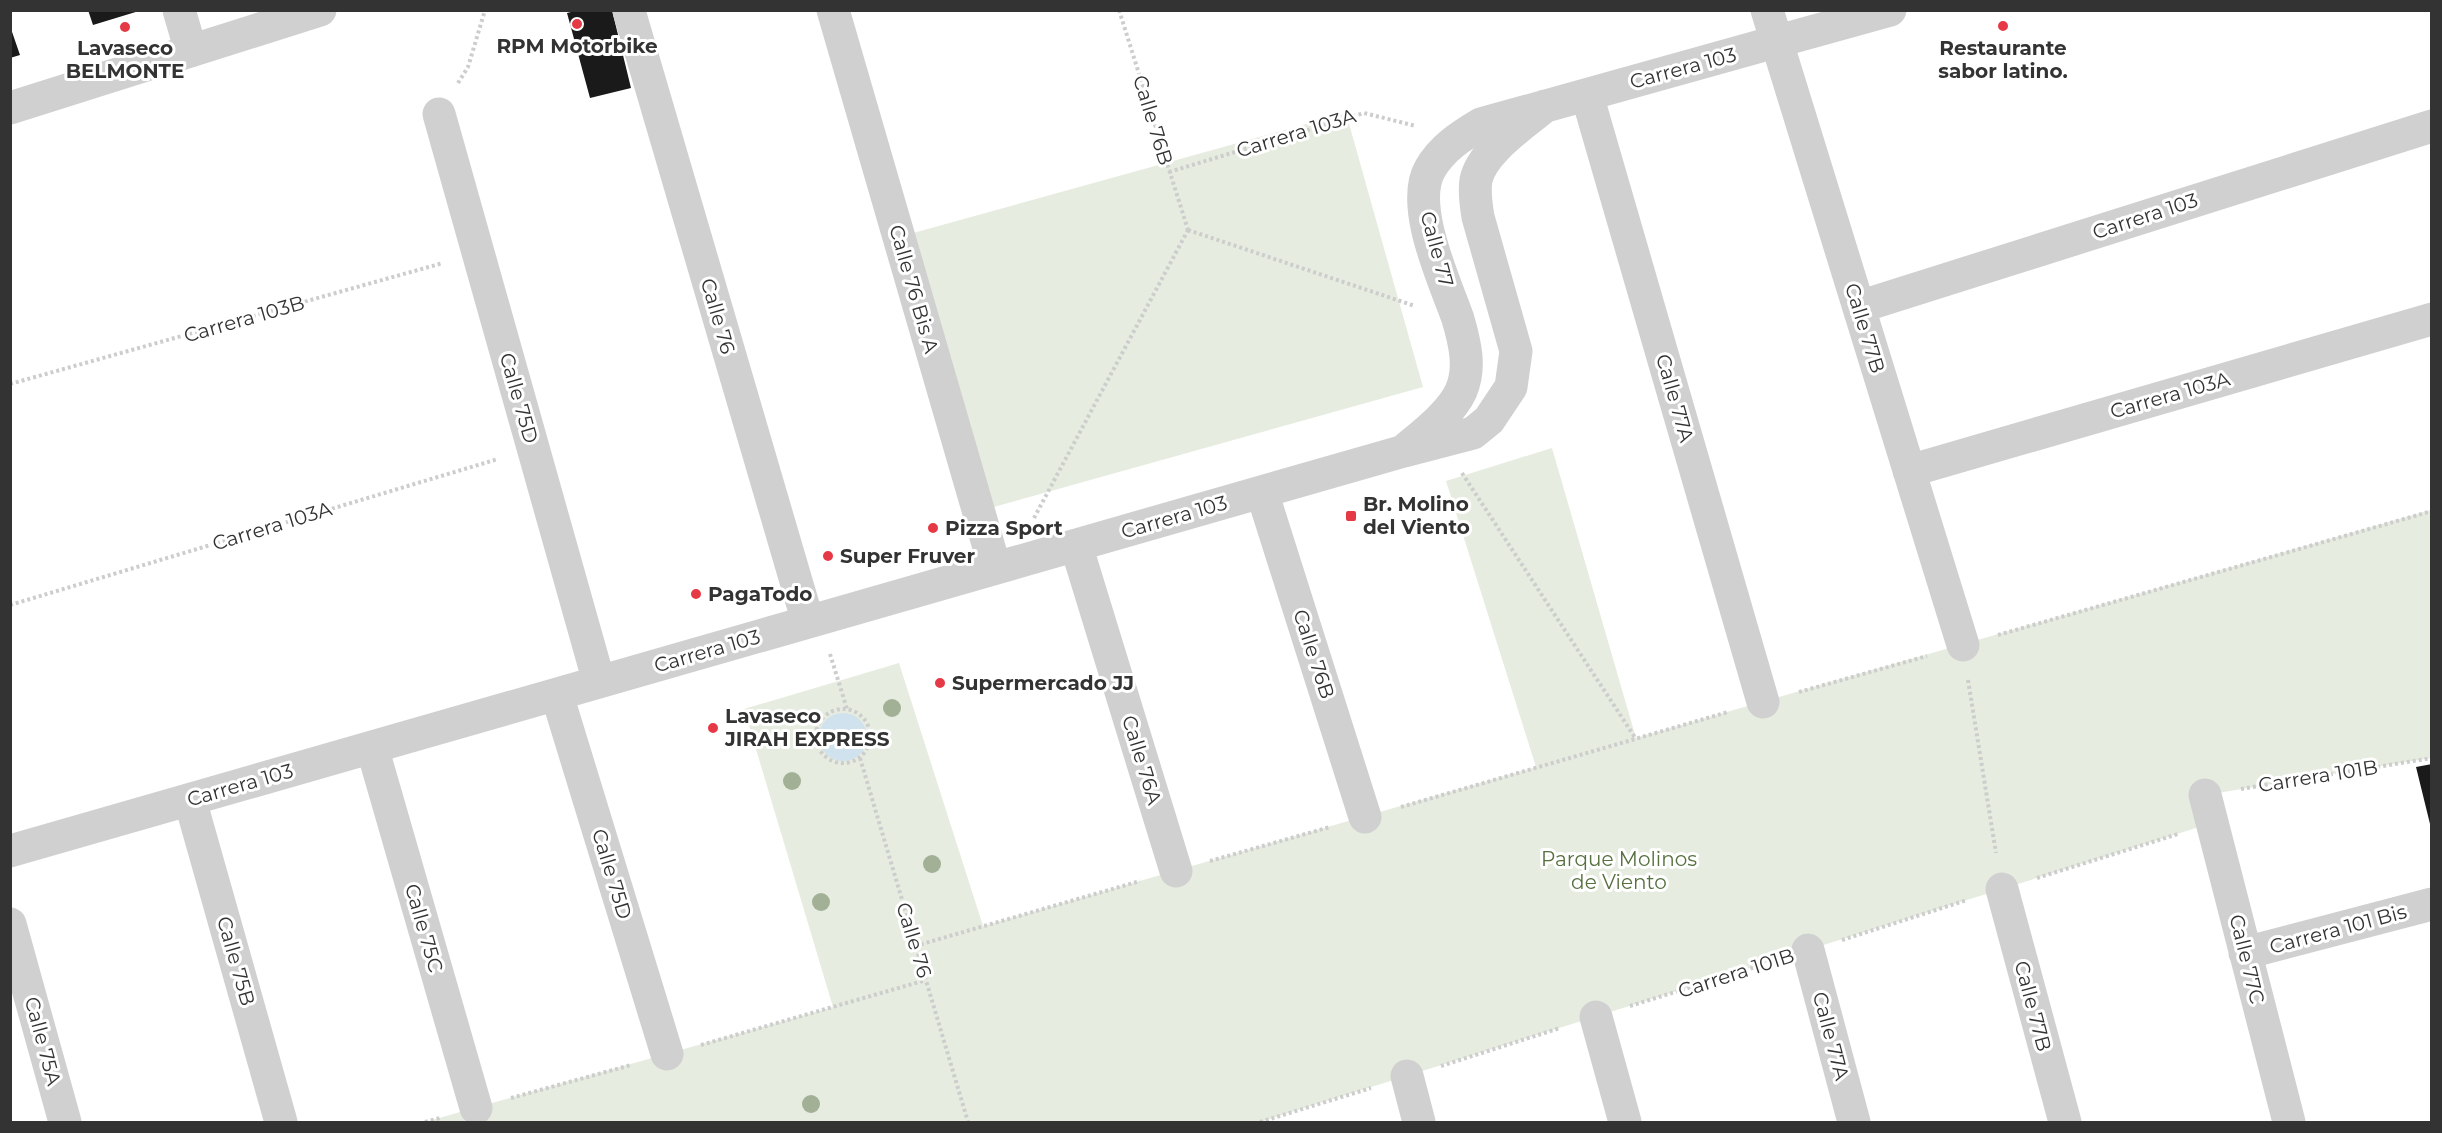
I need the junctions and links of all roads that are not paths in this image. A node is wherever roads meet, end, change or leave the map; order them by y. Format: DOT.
graph roads {
  1 [pos="179,10"];
  2 [pos="320,10"];
  3 [pos="833,10"];
  4 [pos="1767,10"];
  5 [pos="1890,10"];
  6 [pos="629,11"];
  7 [pos="1777,42"];
  8 [pos="191,51"];
  9 [pos="1587,94"];
  10 [pos="1545,106"];
  11 [pos="10,108"];
  12 [pos="439,114"];
  13 [pos="2432,126"];
  14 [pos="1859,307"];
  15 [pos="2432,319"];
  16 [pos="1404,451"];
  17 [pos="1909,471"];
  18 [pos="1262,492"];
  19 [pos="1076,545"];
  20 [pos="1002,566"];
  21 [pos="814,620"];
  22 [pos="1963,645"];
  23 [pos="599,682"];
  24 [pos="557,694"];
  25 [pos="1763,702"];
  26 [pos="372,747"];
  27 [pos="190,800"];
  28 [pos="2208,809"];
  29 [pos="1365,817"];
  30 [pos="10,851"];
  31 [pos="1176,871"];
  32 [pos="2002,889"];
  33 [pos="2432,904"];
  34 [pos="10,924"];
  35 [pos="1808,950"];
  36 [pos="2245,953"];
  37 [pos="1596,1017"];
  38 [pos="667,1054"];
  39 [pos="1407,1076"];
  40 [pos="476,1108"];
  41 [pos="66,1122"];
  42 [pos="281,1122"];
  43 [pos="1419,1122"];
  44 [pos="1625,1122"];
  45 [pos="1854,1122"];
  46 [pos="2065,1122"];
  47 [pos="2289,1122"];
  1 -- 8 [label="street"];
  2 -- 8 [label="street"];
  3 -- 20 [label="street, Calle 76 Bis A"];
  4 -- 7 [label="street, Calle 77B"];
  5 -- 7 [label="street, Carrera 103"];
  6 -- 21 [label="street, Calle 76"];
  7 -- 9 [label="street, Carrera 103"];
  7 -- 14 [label="street, Calle 77B"];
  8 -- 11 [label="street"];
  9 -- 10 [label="street, Carrera 103"];
  9 -- 25 [label="street, Calle 77A"];
  10 -- 16 [label="street"];
  10 -- 16 [label="street, Calle 77"];
  12 -- 23 [label="street, Calle 75D"];
  13 -- 14 [label="street, Carrera 103"];
  14 -- 17 [label="street, Calle 77B"];
  15 -- 17 [label="street, Carrera 103A"];
  16 -- 18 [label="street, Carrera 103"];
  17 -- 22 [label="street, Calle 77B"];
  18 -- 19 [label="street, Carrera 103"];
  18 -- 29 [label="street, Calle 76B"];
  19 -- 20 [label="street, Carrera 103"];
  19 -- 31 [label="street, Calle 76A"];
  20 -- 21 [label="street, Carrera 103"];
  21 -- 23 [label="street, Carrera 103"];
  23 -- 24 [label="street, Carrera 103"];
  24 -- 26 [label="street, Carrera 103"];
  24 -- 38 [label="street, Calle 75D"];
  26 -- 27 [label="street, Carrera 103"];
  26 -- 40 [label="street, Calle 75C"];
  27 -- 30 [label="street, Carrera 103"];
  27 -- 42 [label="street, Calle 75B"];
  28 -- 36 [label="street, Calle 77C"];
  32 -- 46 [label="street, Calle 77B"];
  33 -- 36 [label="street, Carrera 101 Bis"];
  34 -- 41 [label="street, Calle 75A"];
  35 -- 45 [label="street, Calle 77A"];
  36 -- 47 [label="street, Calle 77C"];
  37 -- 44 [label="street"];
  39 -- 43 [label="street"];
}
